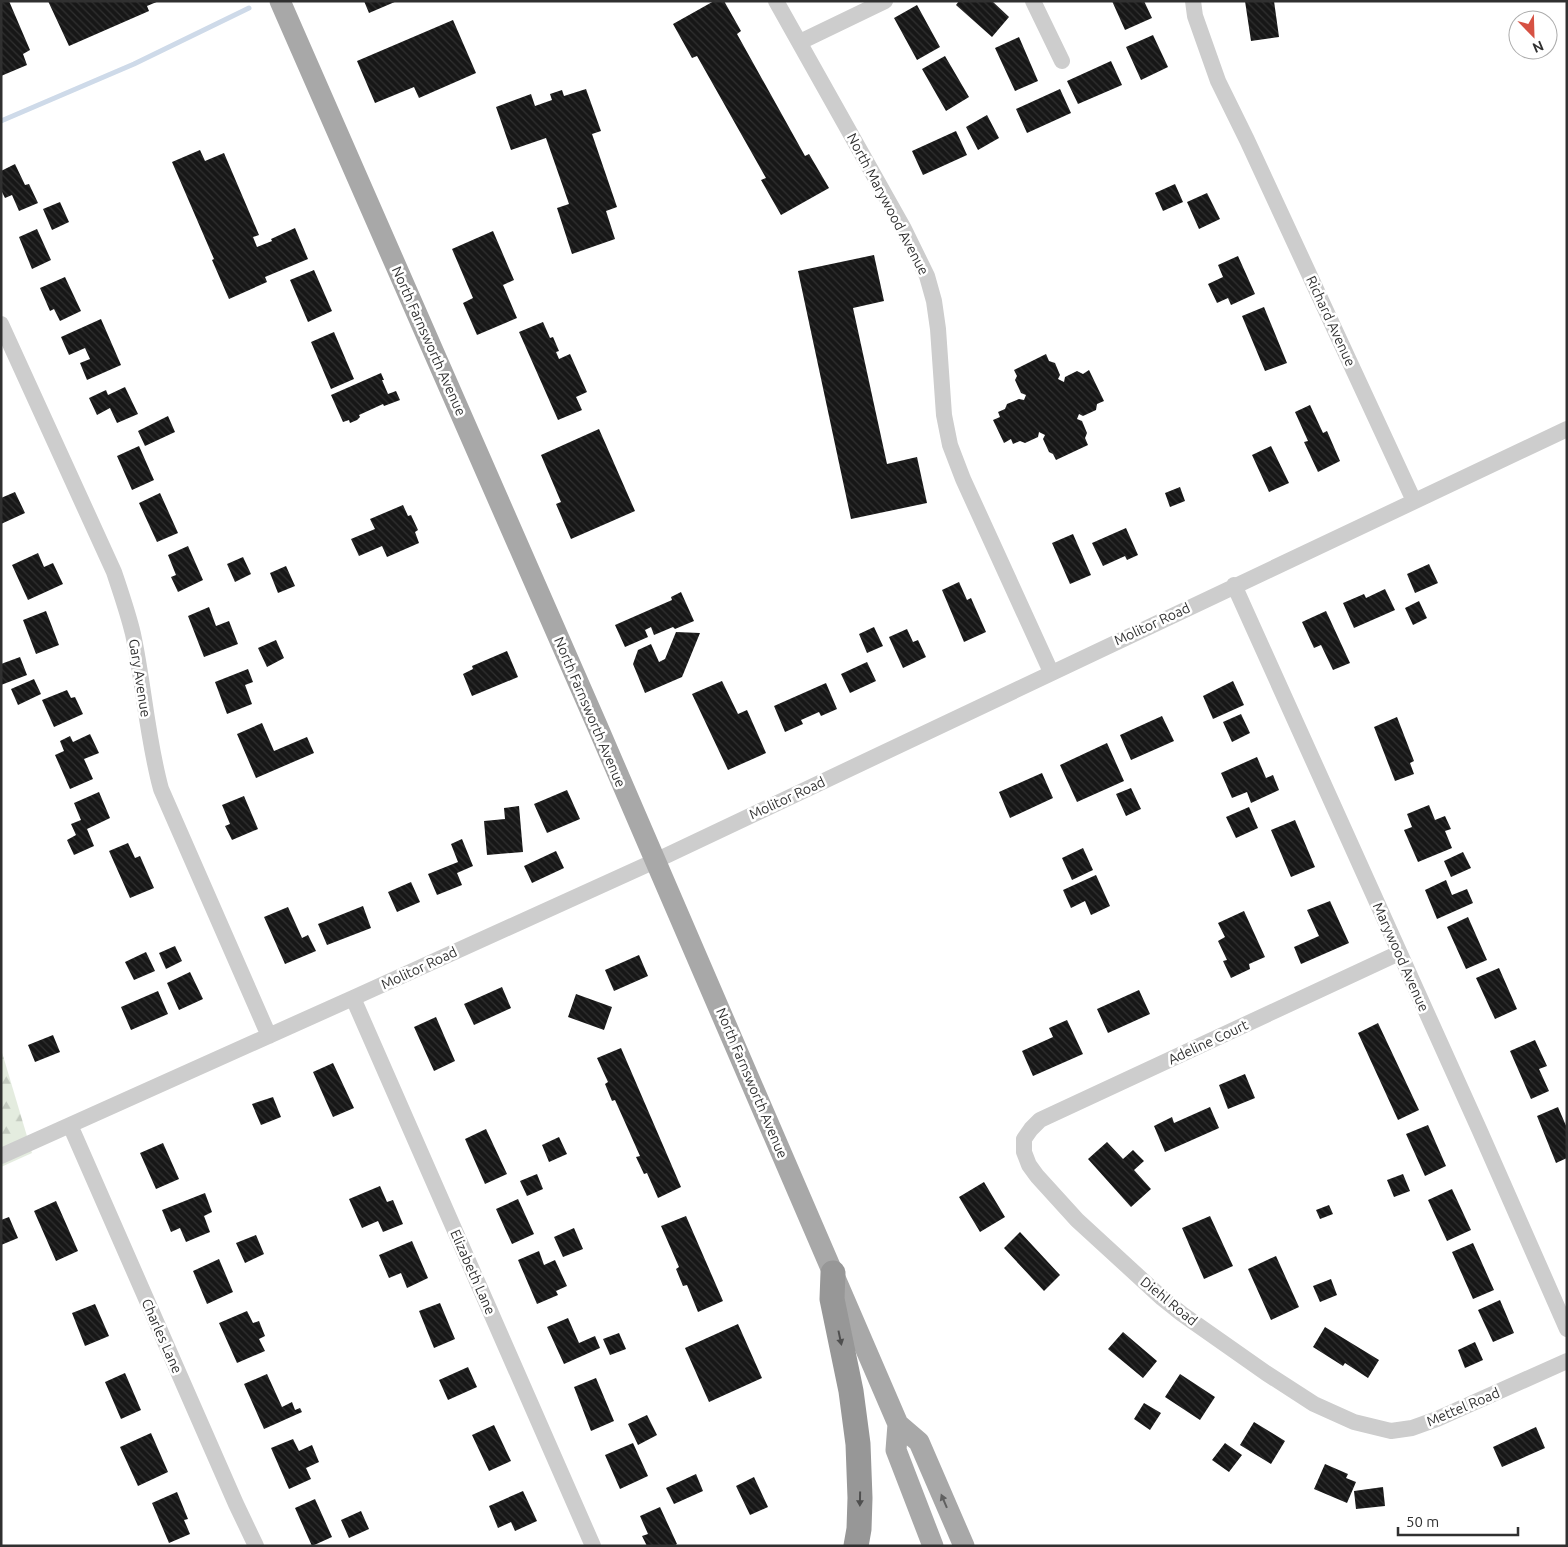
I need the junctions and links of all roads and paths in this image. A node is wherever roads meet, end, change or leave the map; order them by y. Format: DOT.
graph roads {
  1 [pos="280,1"];
  2 [pos="776,1"];
  3 [pos="885,1"];
  4 [pos="1033,1"];
  5 [pos="1193,1"];
  6 [pos="800,42"];
  7 [pos="1062,61"];
  8 [pos="1,324"];
  9 [pos="1567,429"];
  10 [pos="1414,501"];
  11 [pos="1234,585"];
  12 [pos="1051,672"];
  13 [pos="655,861"];
  14 [pos="1400,953"];
  15 [pos="353,998"];
  16 [pos="269,1036"];
  17 [pos="70,1125"];
  18 [pos="1024,1139"];
  19 [pos="1,1156"];
  20 [pos="833,1272"];
  21 [pos="1567,1329"];
  22 [pos="1567,1361"];
  23 [pos="1354,1422"];
  24 [pos="898,1424"];
  25 [pos="256,1546"];
  26 [pos="593,1546"];
  27 [pos="856,1546"];
  28 [pos="933,1546"];
  29 [pos="964,1546"];
  1 -- 13 [label="main road, North Farnsworth Avenue"];
  2 -- 6 [label="street, North Marywood Avenue"];
  3 -- 6 [label="street"];
  4 -- 7 [label="street"];
  5 -- 10 [label="street, Richard Avenue"];
  6 -- 12 [label="street, North Marywood Avenue"];
  8 -- 16 [label="street, Gary Avenue"];
  9 -- 10 [label="street, Molitor Road"];
  10 -- 11 [label="street, Molitor Road"];
  11 -- 12 [label="street, Molitor Road"];
  11 -- 14 [label="street, Marywood Avenue"];
  12 -- 13 [label="street, Molitor Road"];
  13 -- 15 [label="street, Molitor Road"];
  13 -- 20 [label="main road, North Farnsworth Avenue"];
  14 -- 18 [label="street, Adeline Court"];
  14 -- 21 [label="street, Marywood Avenue"];
  15 -- 16 [label="street, Molitor Road"];
  15 -- 26 [label="street, Elizabeth Lane"];
  16 -- 17 [label="street, Molitor Road"];
  17 -- 19 [label="street, Molitor Road"];
  17 -- 25 [label="street, Charles Lane"];
  18 -- 23 [label="street, Diehl Road"];
  20 -- 24 [label="main road, North Farnsworth Avenue"];
  20 -- 27 [label="highway, one-way"];
  22 -- 23 [label="street, Mettel Road"];
  24 -- 28 [label="main road, North Farnsworth Avenue"];
  29 -- 24 [label="main road, North Farnsworth Avenue, one-way"];
}
